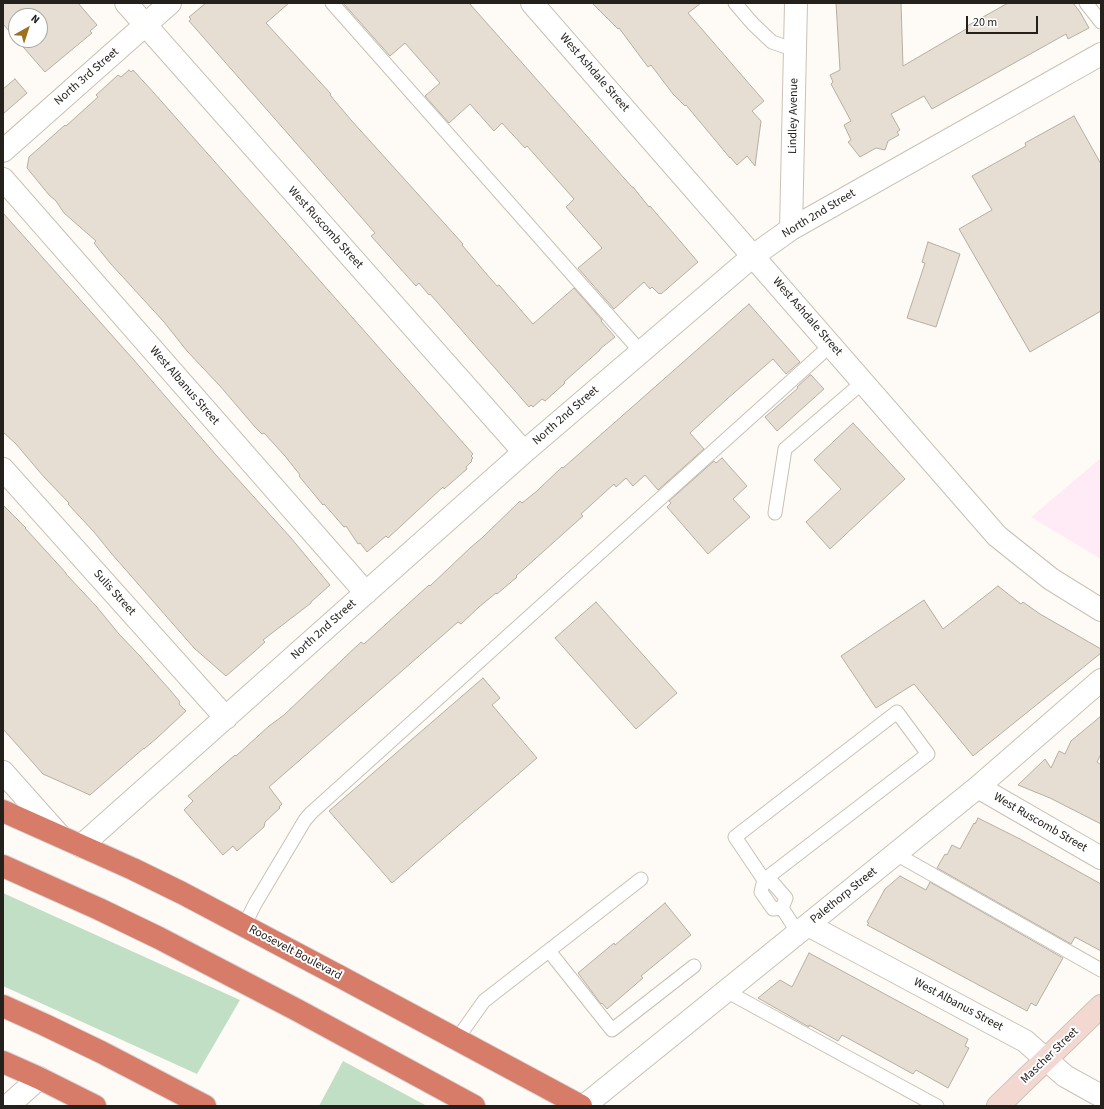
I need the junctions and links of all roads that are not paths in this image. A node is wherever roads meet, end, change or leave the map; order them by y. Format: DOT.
graph roads {
  1 [pos="126,3"];
  2 [pos="170,3"];
  3 [pos="332,3"];
  4 [pos="532,3"];
  5 [pos="735,3"];
  6 [pos="796,3"];
  7 [pos="1086,3"];
  8 [pos="1101,22"];
  9 [pos="146,25"];
  10 [pos="795,50"];
  11 [pos="1100,57"];
  12 [pos="3,151"];
  13 [pos="3,179"];
  14 [pos="791,229"];
  15 [pos="754,256"];
  16 [pos="831,345"];
  17 [pos="640,352"];
  18 [pos="863,382"];
  19 [pos="524,452"];
  20 [pos="3,469"];
  21 [pos="775,513"];
  22 [pos="366,593"];
  23 [pos="1101,610"];
  24 [pos="1101,680"];
  25 [pos="226,718"];
  26 [pos="3,772"];
  27 [pos="978,787"];
  28 [pos="3,811"];
  29 [pos="60,836"];
  30 [pos="81,846"];
  31 [pos="896,854"];
  32 [pos="1101,858"];
  33 [pos="3,866"];
  34 [pos="641,879"];
  35 [pos="764,880"];
  36 [pos="244,926"];
  37 [pos="803,929"];
  38 [pos="549,951"];
  39 [pos="694,966"];
  40 [pos="1101,970"];
  41 [pos="726,991"];
  42 [pos="3,1006"];
  43 [pos="1101,1006"];
  44 [pos="457,1039"];
  45 [pos="1047,1060"];
  46 [pos="3,1062"];
  47 [pos="39,1078"];
  48 [pos="1101,1096"];
  49 [pos="197,1102"];
  50 [pos="8,1106"];
  51 [pos="95,1106"];
  52 [pos="474,1106"];
  53 [pos="582,1106"];
  54 [pos="937,1106"];
  55 [pos="998,1106"];
  1 -- 9 [label="street, West Ruscomb Street"];
  2 -- 9 [label="street, North 3rd Street"];
  3 -- 17 [label="lane"];
  4 -- 15 [label="street, West Ashdale Street"];
  5 -- 10 [label="lane"];
  6 -- 10 [label="street, Lindley Avenue"];
  7 -- 8 [label="lane"];
  9 -- 12 [label="street, North 3rd Street"];
  9 -- 19 [label="street, West Ruscomb Street"];
  10 -- 14 [label="street, Lindley Avenue"];
  11 -- 14 [label="street, North 2nd Street"];
  13 -- 22 [label="street, West Albanus Street"];
  14 -- 15 [label="street, North 2nd Street"];
  15 -- 16 [label="street, West Ashdale Street"];
  15 -- 17 [label="street, North 2nd Street"];
  16 -- 18 [label="street, West Ashdale Street"];
  16 -- 36 [label="lane"];
  17 -- 19 [label="street, North 2nd Street"];
  18 -- 21 [label="lane"];
  18 -- 23 [label="street, West Ashdale Street"];
  19 -- 22 [label="street, North 2nd Street"];
  20 -- 25 [label="street, Sulis Street"];
  22 -- 25 [label="street, North 2nd Street"];
  24 -- 27 [label="street, Palethorp Street"];
  25 -- 30 [label="street, North 2nd Street"];
  26 -- 29 [label="street"];
  27 -- 31 [label="street, Palethorp Street"];
  27 -- 32 [label="street, West Ruscomb Street"];
  28 -- 29 [label="highway, Roosevelt Boulevard"];
  29 -- 30 [label="highway, Roosevelt Boulevard"];
  30 -- 36 [label="highway, Roosevelt Boulevard"];
  31 -- 37 [label="street, Palethorp Street"];
  31 -- 40 [label="lane"];
  33 -- 52 [label="highway"];
  34 -- 38 [label="lane"];
  35 -- 35 [label="lane"];
  35 -- 37 [label="lane"];
  36 -- 44 [label="highway, Roosevelt Boulevard"];
  37 -- 41 [label="street, Palethorp Street"];
  37 -- 45 [label="street, West Albanus Street"];
  38 -- 39 [label="lane"];
  38 -- 44 [label="lane"];
  41 -- 53 [label="street, Palethorp Street"];
  41 -- 54 [label="lane"];
  42 -- 49 [label="highway"];
  43 -- 45 [label="street, Mascher Street"];
  44 -- 53 [label="highway, Roosevelt Boulevard"];
  45 -- 48 [label="street, West Albanus Street"];
  45 -- 55 [label="street, Mascher Street"];
  46 -- 47 [label="highway"];
  47 -- 50 [label="street"];
  47 -- 51 [label="highway"];
}
